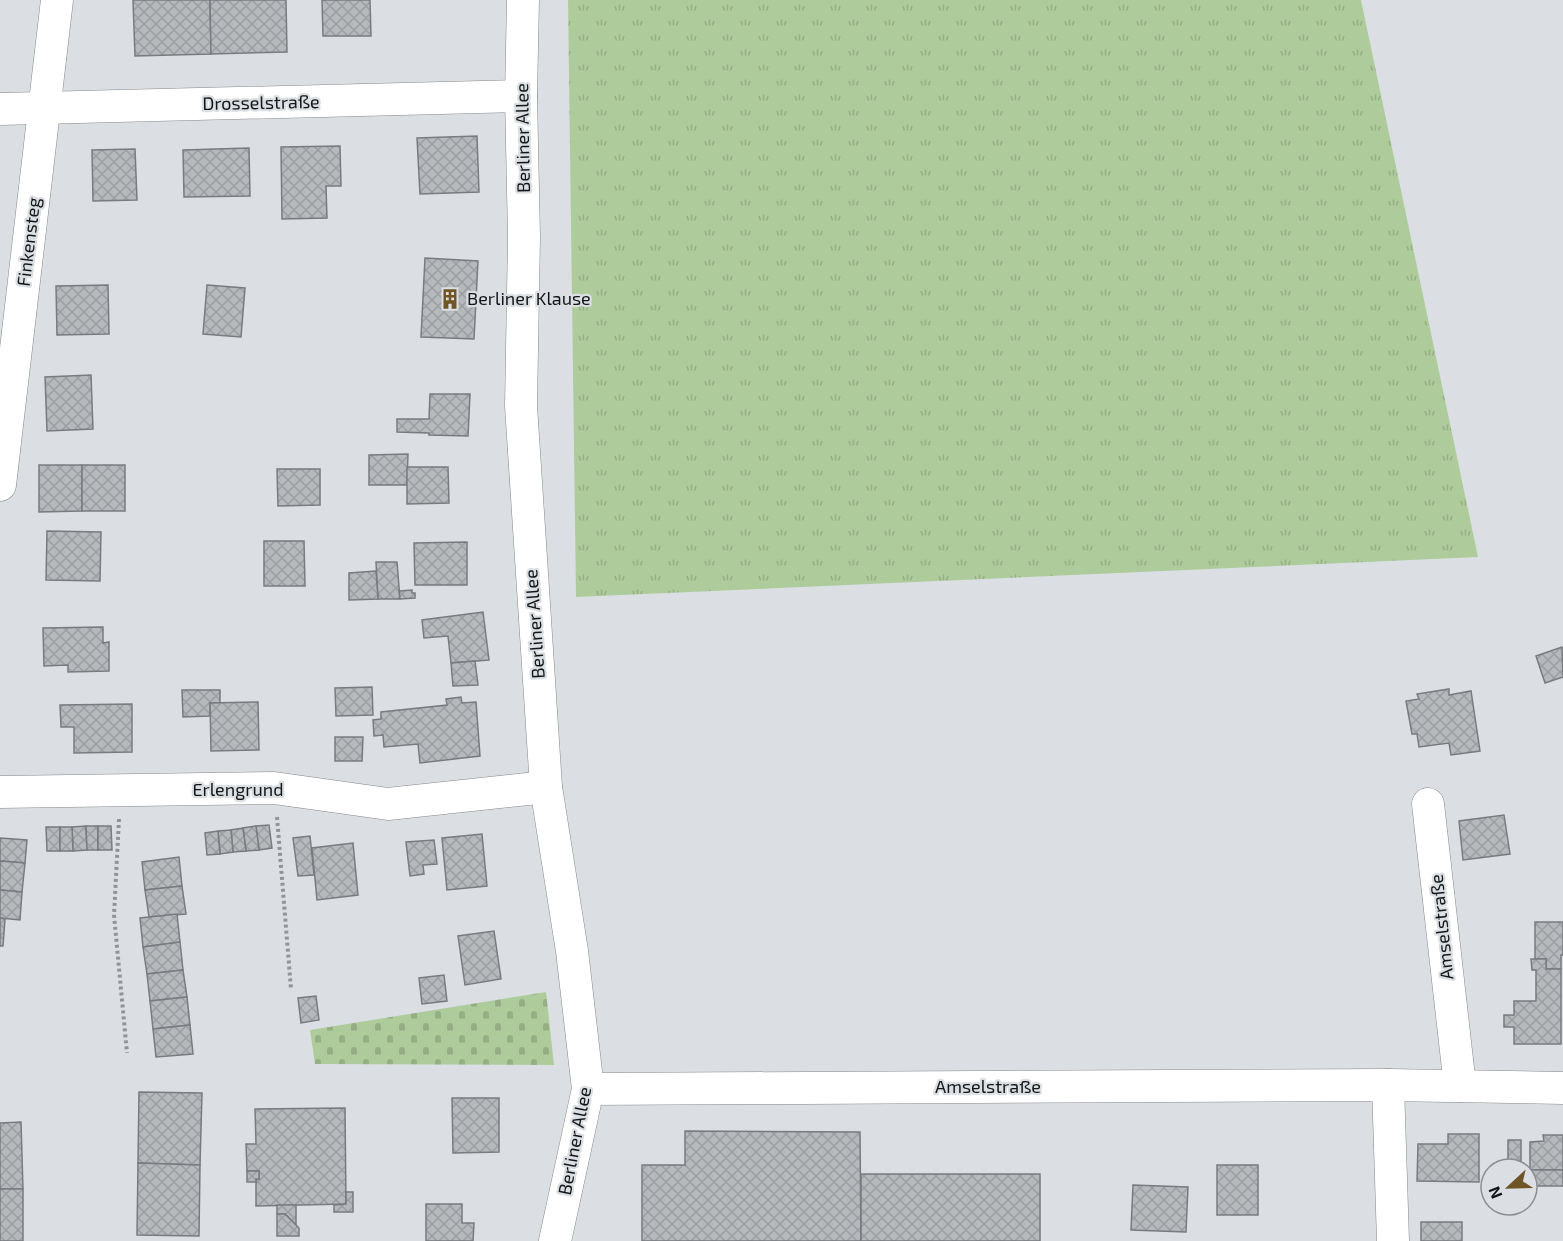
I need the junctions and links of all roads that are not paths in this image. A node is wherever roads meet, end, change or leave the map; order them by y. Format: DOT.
graph roads {
  1 [pos="57,0"];
  2 [pos="523,0"];
  3 [pos="521,96"];
  4 [pos="45,108"];
  5 [pos="0,109"];
  6 [pos="0,485"];
  7 [pos="546,787"];
  8 [pos="0,792"];
  9 [pos="1428,804"];
  10 [pos="1388,1085"];
  11 [pos="1460,1086"];
  12 [pos="1563,1088"];
  13 [pos="588,1089"];
  14 [pos="555,1241"];
  15 [pos="1393,1241"];
  1 -- 4 [label="street, Finkensteg"];
  2 -- 3 [label="street, Berliner Allee"];
  3 -- 4 [label="street, Drosselstraße"];
  3 -- 7 [label="street, Berliner Allee"];
  4 -- 5 [label="street, Drosselstraße"];
  4 -- 6 [label="street, Finkensteg"];
  7 -- 8 [label="street, Erlengrund"];
  7 -- 13 [label="street, Berliner Allee"];
  9 -- 11 [label="street, Amselstraße"];
  10 -- 11 [label="street, Amselstraße"];
  10 -- 13 [label="street, Amselstraße"];
  10 -- 15 [label="street"];
  11 -- 12 [label="street, Amselstraße"];
  13 -- 14 [label="street, Berliner Allee"];
}
